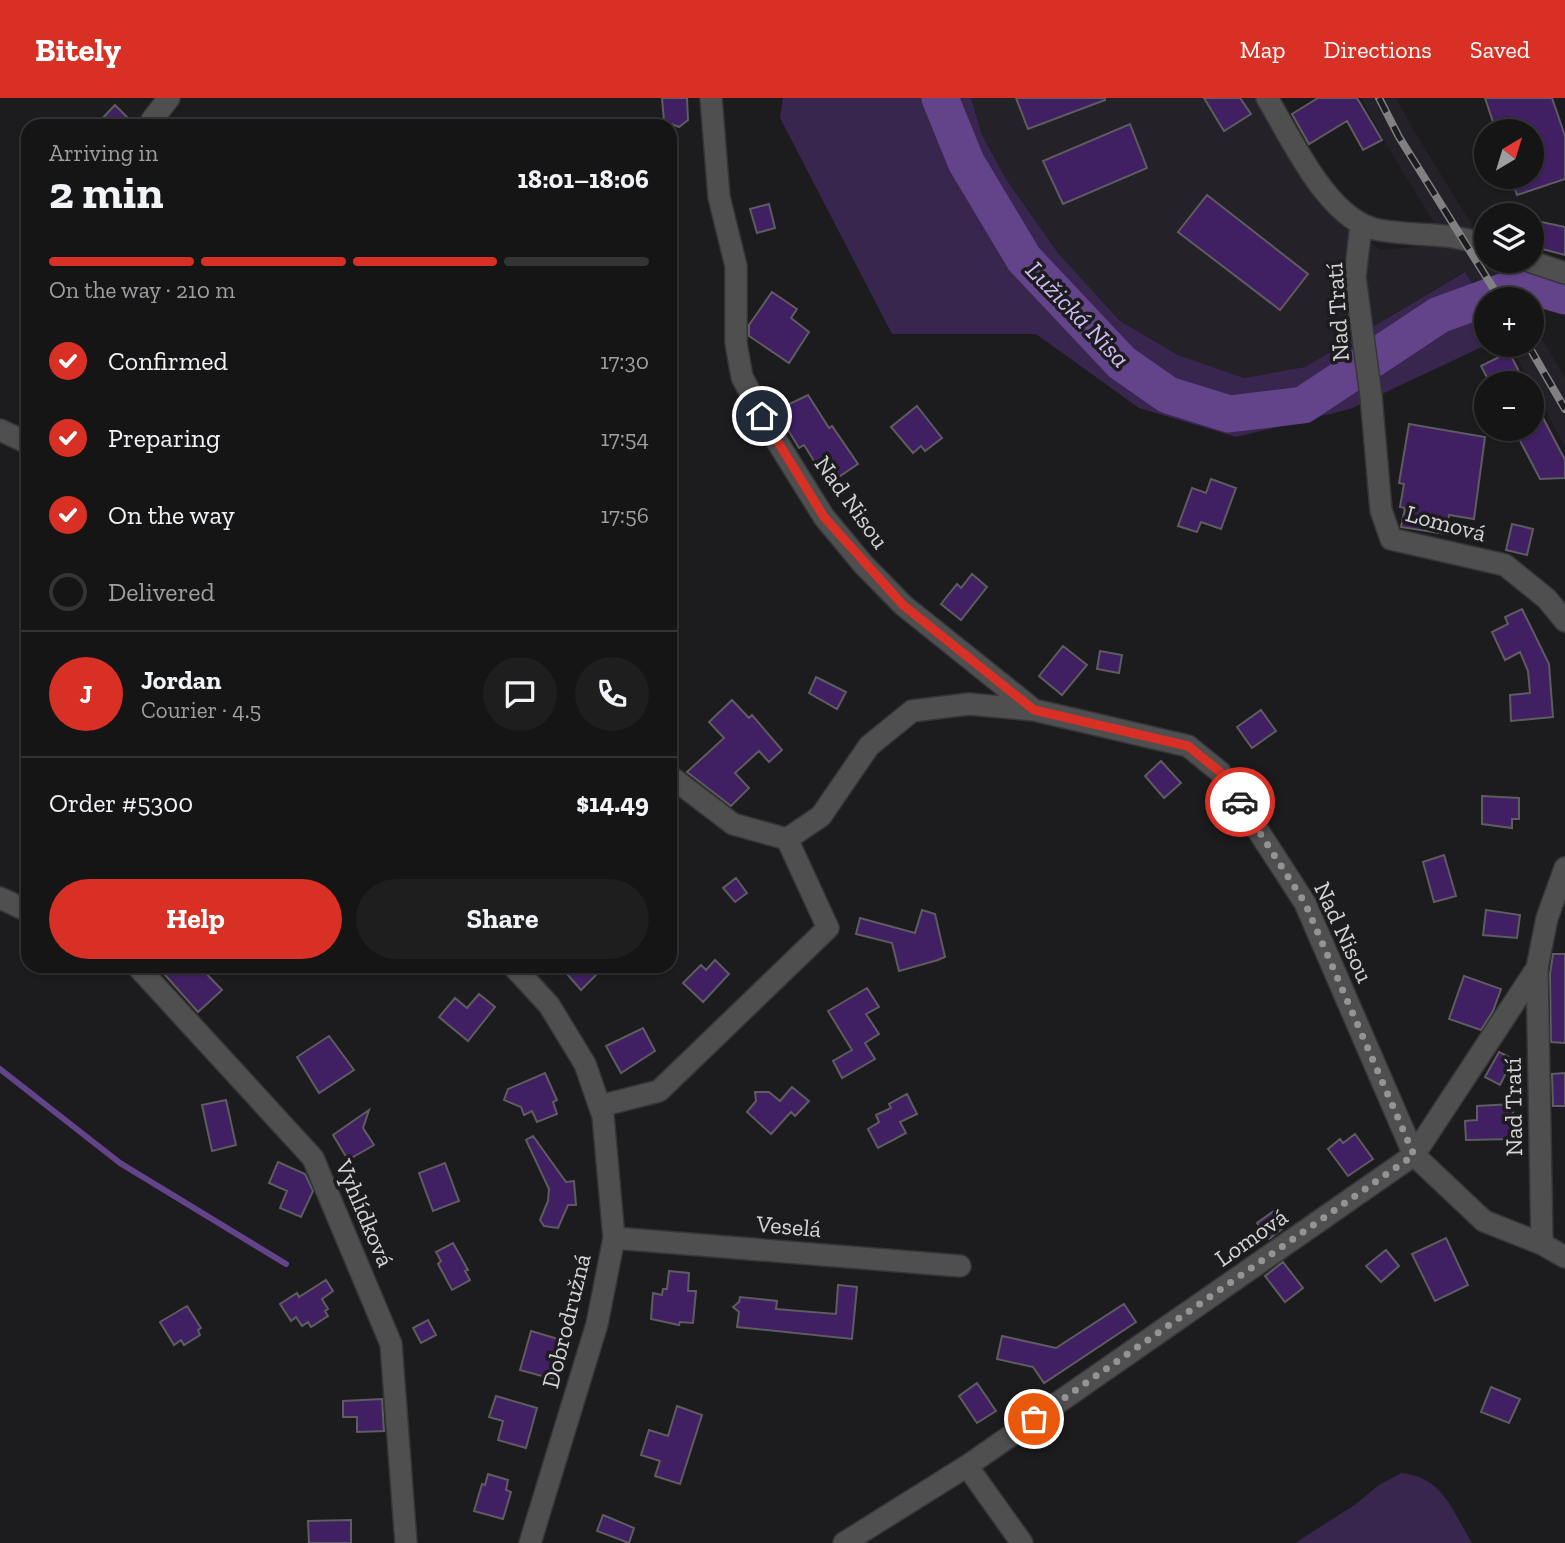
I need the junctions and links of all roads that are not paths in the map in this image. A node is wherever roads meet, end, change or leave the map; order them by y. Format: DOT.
graph roads {
  1 [pos="169,98"];
  2 [pos="711,98"];
  3 [pos="1267,98"];
  4 [pos="153,119"];
  5 [pos="1361,225"];
  6 [pos="1474,241"];
  7 [pos="1544,266"];
  8 [pos="1565,273"];
  9 [pos="1371,396"];
  10 [pos="0,430"];
  11 [pos="21,440"];
  12 [pos="1565,621"];
  13 [pos="1034,710"];
  14 [pos="677,781"];
  15 [pos="787,839"];
  16 [pos="1565,868"];
  17 [pos="0,898"];
  18 [pos="21,908"];
  19 [pos="1537,968"];
  20 [pos="143,973"];
  21 [pos="519,973"];
  22 [pos="600,1107"];
  23 [pos="1414,1155"];
  24 [pos="614,1238"];
  25 [pos="1542,1244"];
  26 [pos="1565,1257"];
  27 [pos="960,1266"];
  28 [pos="967,1466"];
  29 [pos="406,1543"];
  30 [pos="530,1543"];
  31 [pos="844,1543"];
  32 [pos="1022,1543"];
  1 -- 4 [label="street"];
  2 -- 13 [label="street, Nad Nisou"];
  3 -- 5 [label="street"];
  5 -- 6 [label="street"];
  5 -- 9 [label="street, Nad Tratí"];
  7 -- 8 [label="street"];
  9 -- 12 [label="street, Lomová"];
  10 -- 11 [label="street"];
  13 -- 15 [label="street, Nad Nisou"];
  13 -- 23 [label="street, Nad Nisou"];
  14 -- 15 [label="street"];
  15 -- 22 [label="street"];
  16 -- 19 [label="street, Lomová"];
  17 -- 18 [label="street"];
  19 -- 23 [label="street, Lomová"];
  19 -- 25 [label="street, Nad Tratí"];
  20 -- 29 [label="street, Vyhlídková"];
  21 -- 22 [label="street, Dobrodružná"];
  22 -- 24 [label="street, Dobrodružná"];
  23 -- 25 [label="street"];
  23 -- 28 [label="street, Lomová"];
  24 -- 27 [label="street, Veselá"];
  24 -- 30 [label="street, Dobrodružná"];
  25 -- 26 [label="street"];
  28 -- 31 [label="street, Lomová"];
  28 -- 32 [label="street"];
}
